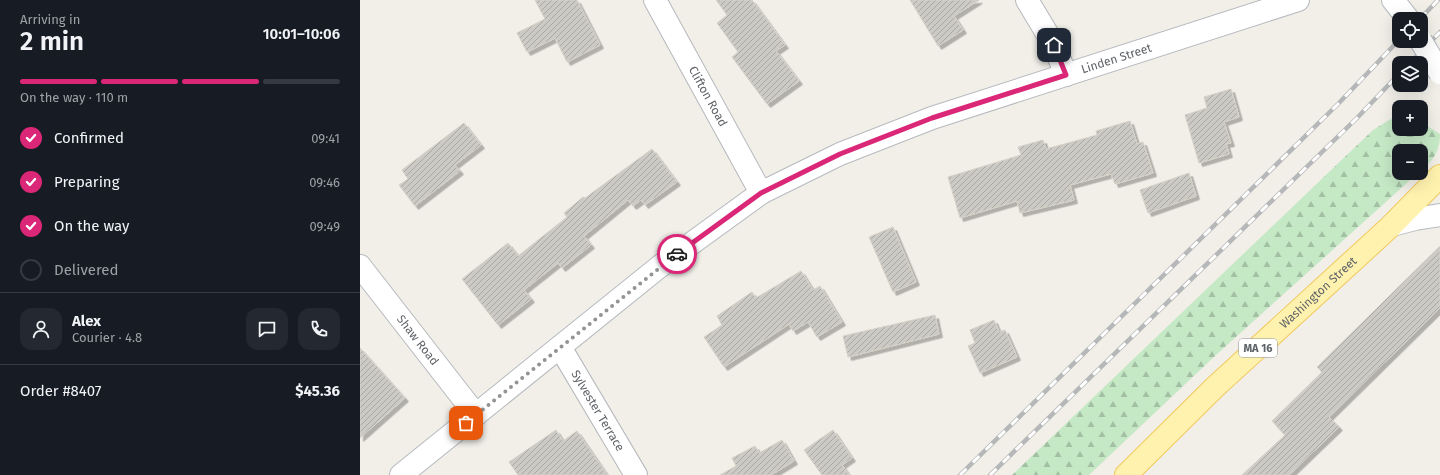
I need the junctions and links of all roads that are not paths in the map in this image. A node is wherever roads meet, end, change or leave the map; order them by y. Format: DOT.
graph roads {
  1 [pos="655,0"];
  2 [pos="1027,0"];
  3 [pos="1298,0"];
  4 [pos="1393,0"];
  5 [pos="1402,12"];
  6 [pos="1425,48"];
  7 [pos="1440,73"];
  8 [pos="1066,75"];
  9 [pos="1440,176"];
  10 [pos="761,193"];
  11 [pos="1440,215"];
  12 [pos="1392,225"];
  13 [pos="360,266"];
  14 [pos="560,347"];
  15 [pos="476,415"];
  16 [pos="401,475"];
  17 [pos="636,475"];
  18 [pos="1126,475"];
  1 -- 10 [label="street, Clifton Road"];
  2 -- 8 [label="street"];
  3 -- 8 [label="street, Linden Street"];
  4 -- 5 [label="street"];
  6 -- 7 [label="street, bridge"];
  8 -- 10 [label="street, Linden Street"];
  9 -- 12 [label="main road, Washington Street / MA 16"];
  10 -- 14 [label="street, Linden Street"];
  11 -- 12 [label="street"];
  12 -- 18 [label="main road, Washington Street / MA 16"];
  13 -- 15 [label="street, Shaw Road"];
  14 -- 15 [label="street, Linden Street"];
  14 -- 17 [label="street, Sylvester Terrace"];
  15 -- 16 [label="street, Linden Street"];
}
